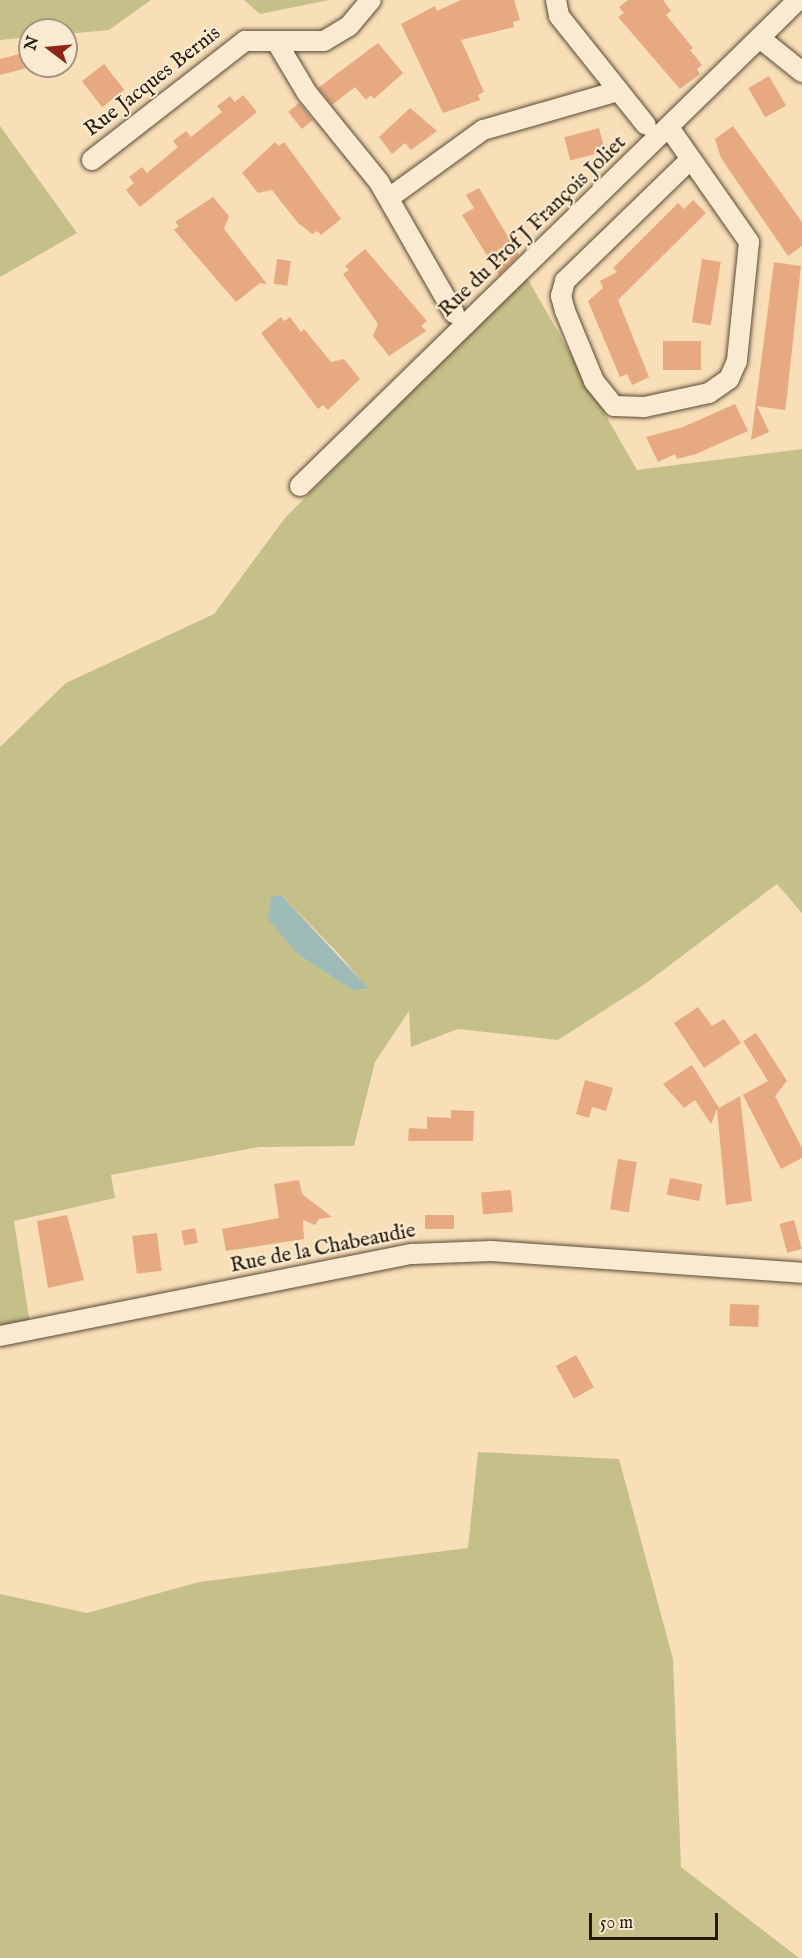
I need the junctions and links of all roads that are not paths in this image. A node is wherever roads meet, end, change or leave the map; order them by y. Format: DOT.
graph roads {
  1 [pos="371,0"];
  2 [pos="556,0"];
  3 [pos="798,0"];
  4 [pos="761,39"];
  5 [pos="276,42"];
  6 [pos="802,72"];
  7 [pos="618,91"];
  8 [pos="646,125"];
  9 [pos="670,129"];
  10 [pos="92,160"];
  11 [pos="690,160"];
  12 [pos="389,198"];
  13 [pos="454,313"];
  14 [pos="300,486"];
  15 [pos="802,1273"];
  16 [pos="0,1336"];
  1 -- 5 [label="street, Rue Jacques Bernis"];
  2 -- 7 [label="street"];
  3 -- 4 [label="street, Rue du Prof J François Joliet"];
  4 -- 6 [label="street"];
  4 -- 9 [label="street, Rue du Prof J François Joliet"];
  5 -- 10 [label="street, Rue Jacques Bernis"];
  5 -- 12 [label="street"];
  7 -- 8 [label="street"];
  7 -- 12 [label="street"];
  9 -- 11 [label="street"];
  9 -- 14 [label="street, Rue du Prof J François Joliet"];
  11 -- 11 [label="street"];
  12 -- 13 [label="street"];
  15 -- 16 [label="street, Rue de la Chabeaudie"];
}
